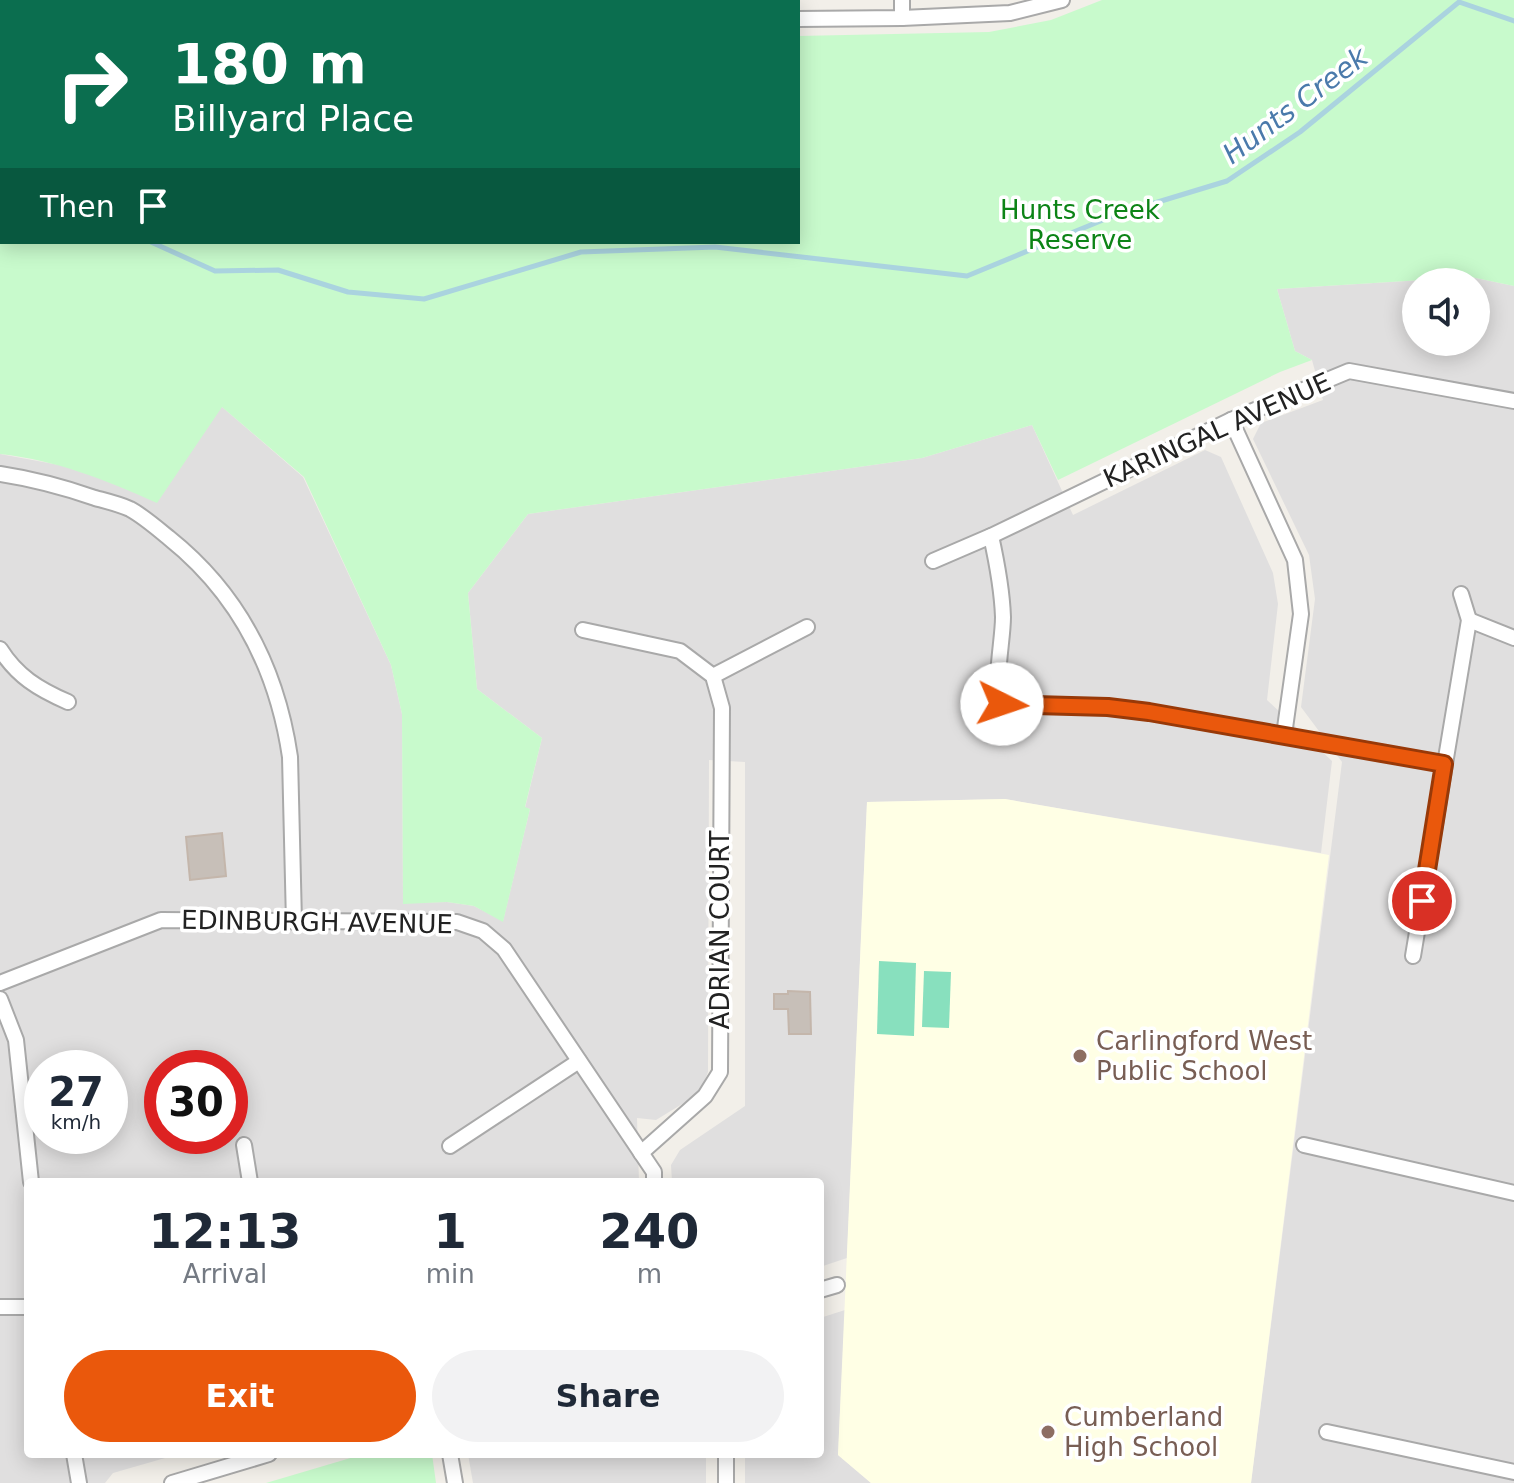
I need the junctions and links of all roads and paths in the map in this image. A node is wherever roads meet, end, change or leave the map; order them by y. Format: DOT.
graph roads {
  1 [pos="902,0"];
  2 [pos="1062,0"];
  3 [pos="902,18"];
  4 [pos="800,19"];
  5 [pos="1514,401"];
  6 [pos="1231,420"];
  7 [pos="0,474"];
  8 [pos="991,536"];
  9 [pos="933,561"];
  10 [pos="1461,594"];
  11 [pos="1469,620"];
  12 [pos="807,627"];
  13 [pos="583,630"];
  14 [pos="1514,638"];
  15 [pos="0,649"];
  16 [pos="713,676"];
  17 [pos="68,702"];
  18 [pos="1284,735"];
  19 [pos="1444,764"];
  20 [pos="294,922"];
  21 [pos="1413,956"];
  22 [pos="0,983"];
  23 [pos="0,999"];
  24 [pos="579,1061"];
  25 [pos="1304,1145"];
  26 [pos="450,1146"];
  27 [pos="641,1153"];
  28 [pos="245,1154"];
  29 [pos="31,1178"];
  30 [pos="249,1178"];
  31 [pos="654,1178"];
  32 [pos="1514,1193"];
  33 [pos="837,1285"];
  34 [pos="824,1289"];
  35 [pos="0,1307"];
  36 [pos="24,1307"];
  37 [pos="1327,1432"];
  38 [pos="75,1458"];
  39 [pos="256,1458"];
  40 [pos="451,1458"];
  41 [pos="726,1458"];
  42 [pos="1514,1472"];
  43 [pos="79,1483"];
  44 [pos="172,1483"];
  45 [pos="455,1483"];
  46 [pos="726,1483"];
  1 -- 3 [label="street"];
  2 -- 3 [label="street"];
  3 -- 4 [label="street"];
  5 -- 6 [label="street, KARINGAL AVENUE"];
  6 -- 8 [label="street, KARINGAL AVENUE"];
  6 -- 18 [label="street"];
  7 -- 20 [label="street"];
  8 -- 9 [label="street, KARINGAL AVENUE"];
  8 -- 18 [label="street"];
  10 -- 11 [label="street"];
  11 -- 14 [label="street"];
  11 -- 19 [label="street"];
  12 -- 16 [label="street"];
  13 -- 16 [label="street"];
  15 -- 17 [label="street"];
  16 -- 27 [label="street, ADRIAN COURT"];
  18 -- 19 [label="street"];
  19 -- 21 [label="street"];
  20 -- 22 [label="street, EDINBURGH AVENUE"];
  20 -- 24 [label="street, EDINBURGH AVENUE"];
  23 -- 29 [label="street"];
  24 -- 26 [label="street"];
  24 -- 27 [label="street, EDINBURGH AVENUE"];
  25 -- 32 [label="street"];
  27 -- 31 [label="street, EDINBURGH AVENUE"];
  28 -- 30 [label="street"];
  33 -- 34 [label="street"];
  35 -- 36 [label="street"];
  37 -- 42 [label="street"];
  38 -- 43 [label="street"];
  39 -- 44 [label="street"];
  40 -- 45 [label="street"];
  41 -- 46 [label="street"];
}
